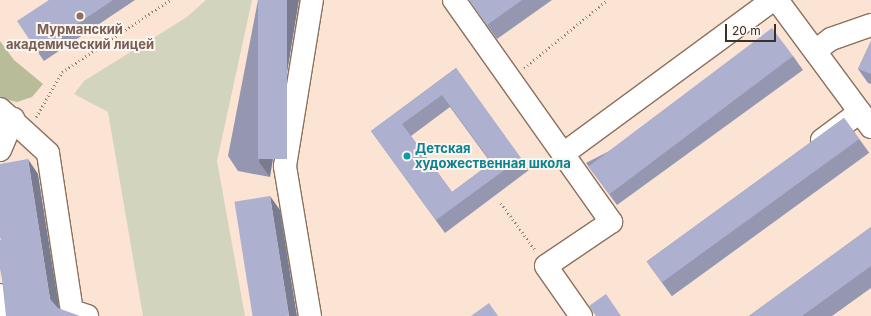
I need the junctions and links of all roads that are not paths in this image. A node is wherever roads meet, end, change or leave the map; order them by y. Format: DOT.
graph roads {
  1 [pos="312,0"];
  2 [pos="454,0"];
  3 [pos="773,0"];
  4 [pos="777,0"];
  5 [pos="871,25"];
  6 [pos="815,51"];
  7 [pos="14,120"];
  8 [pos="866,120"];
  9 [pos="0,150"];
  10 [pos="563,154"];
  11 [pos="803,154"];
  12 [pos="0,295"];
  13 [pos="579,315"];
  14 [pos="2,316"];
  15 [pos="87,316"];
  16 [pos="310,316"];
  1 -- 16 [label="lane"];
  2 -- 10 [label="lane"];
  3 -- 10 [label="lane"];
  4 -- 6 [label="lane"];
  5 -- 6 [label="lane"];
  6 -- 8 [label="lane"];
  7 -- 9 [label="lane"];
  7 -- 15 [label="lane"];
  8 -- 11 [label="lane"];
  10 -- 13 [label="lane"];
  12 -- 14 [label="lane"];
}
